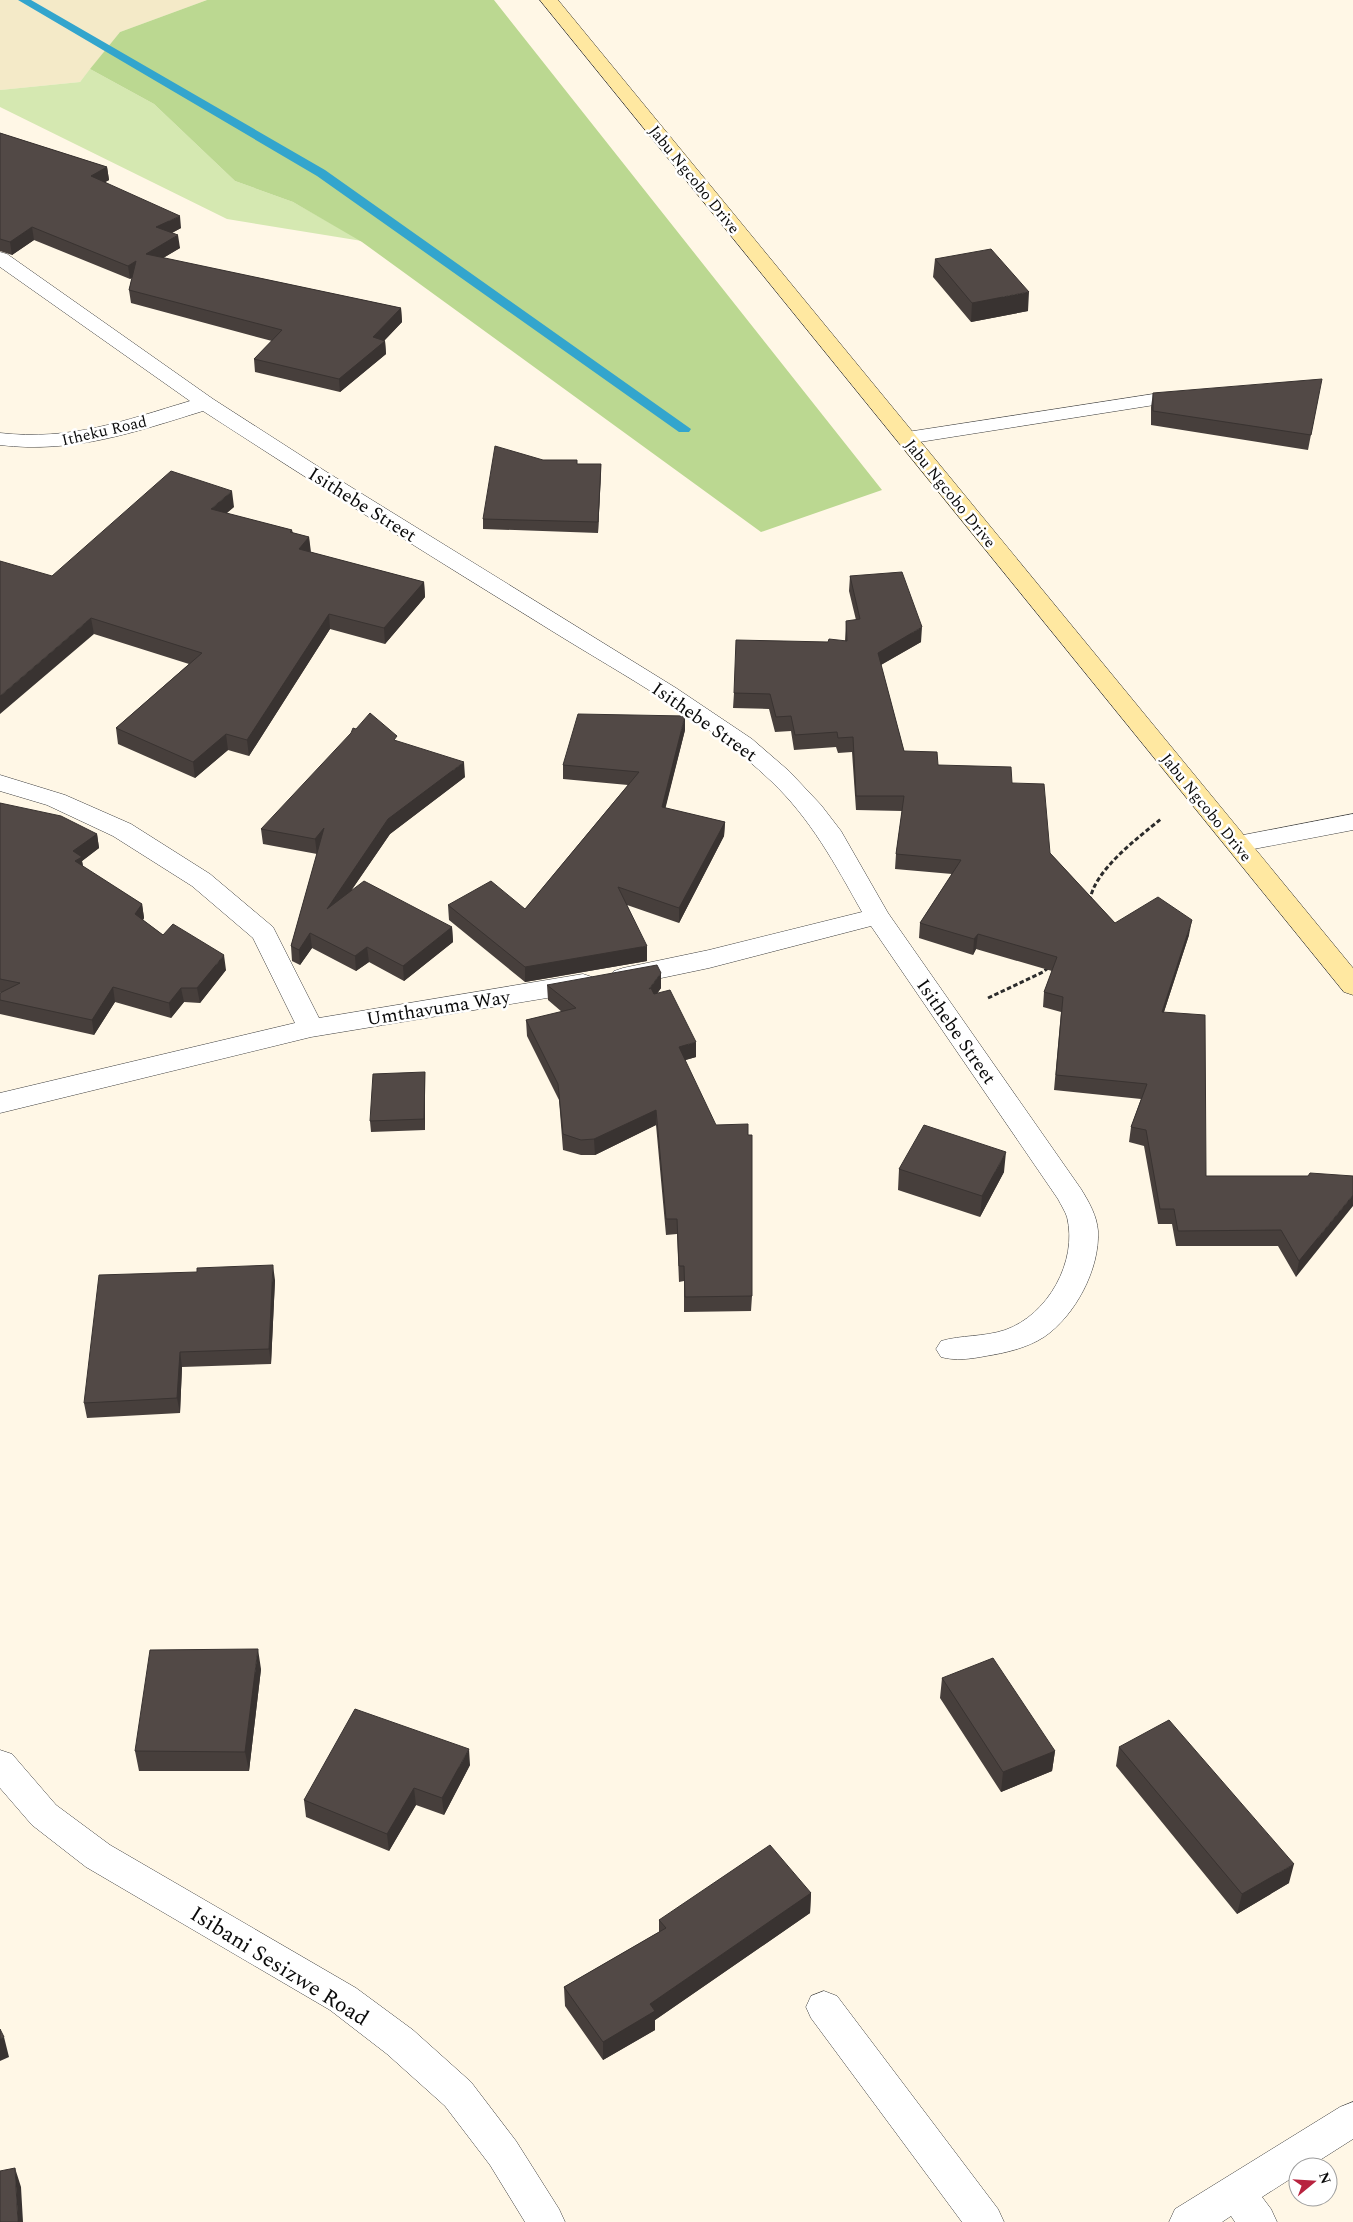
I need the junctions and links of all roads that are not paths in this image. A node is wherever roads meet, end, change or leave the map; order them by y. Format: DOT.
graph roads {
  1 [pos="549,0"];
  2 [pos="0,258"];
  3 [pos="1160,399"];
  4 [pos="206,403"];
  5 [pos="907,438"];
  6 [pos="0,439"];
  7 [pos="0,784"];
  8 [pos="1353,822"];
  9 [pos="1238,844"];
  10 [pos="877,916"];
  11 [pos="1353,986"];
  12 [pos="311,1028"];
  13 [pos="0,1103"];
  14 [pos="951,1349"];
  15 [pos="0,1764"];
  16 [pos="824,2007"];
  17 [pos="1353,2119"];
  18 [pos="1235,2191"];
  19 [pos="546,2222"];
  20 [pos="985,2222"];
  21 [pos="1188,2222"];
  22 [pos="1258,2222"];
  1 -- 5 [label="main road, Jabu Ngcobo Drive"];
  2 -- 4 [label="street, Isithebe Street"];
  3 -- 5 [label="street"];
  4 -- 6 [label="street, Itheku Road"];
  4 -- 10 [label="street, Isithebe Street"];
  5 -- 9 [label="main road, Jabu Ngcobo Drive"];
  7 -- 12 [label="street"];
  8 -- 9 [label="street"];
  9 -- 11 [label="main road, Jabu Ngcobo Drive"];
  10 -- 12 [label="street, Umthavuma Way"];
  10 -- 14 [label="street, Isithebe Street"];
  12 -- 13 [label="street, Umthavuma Way"];
  15 -- 19 [label="street, Isibani Sesizwe Road"];
  16 -- 20 [label="street"];
  17 -- 18 [label="street"];
  18 -- 21 [label="street"];
  18 -- 22 [label="street"];
}
